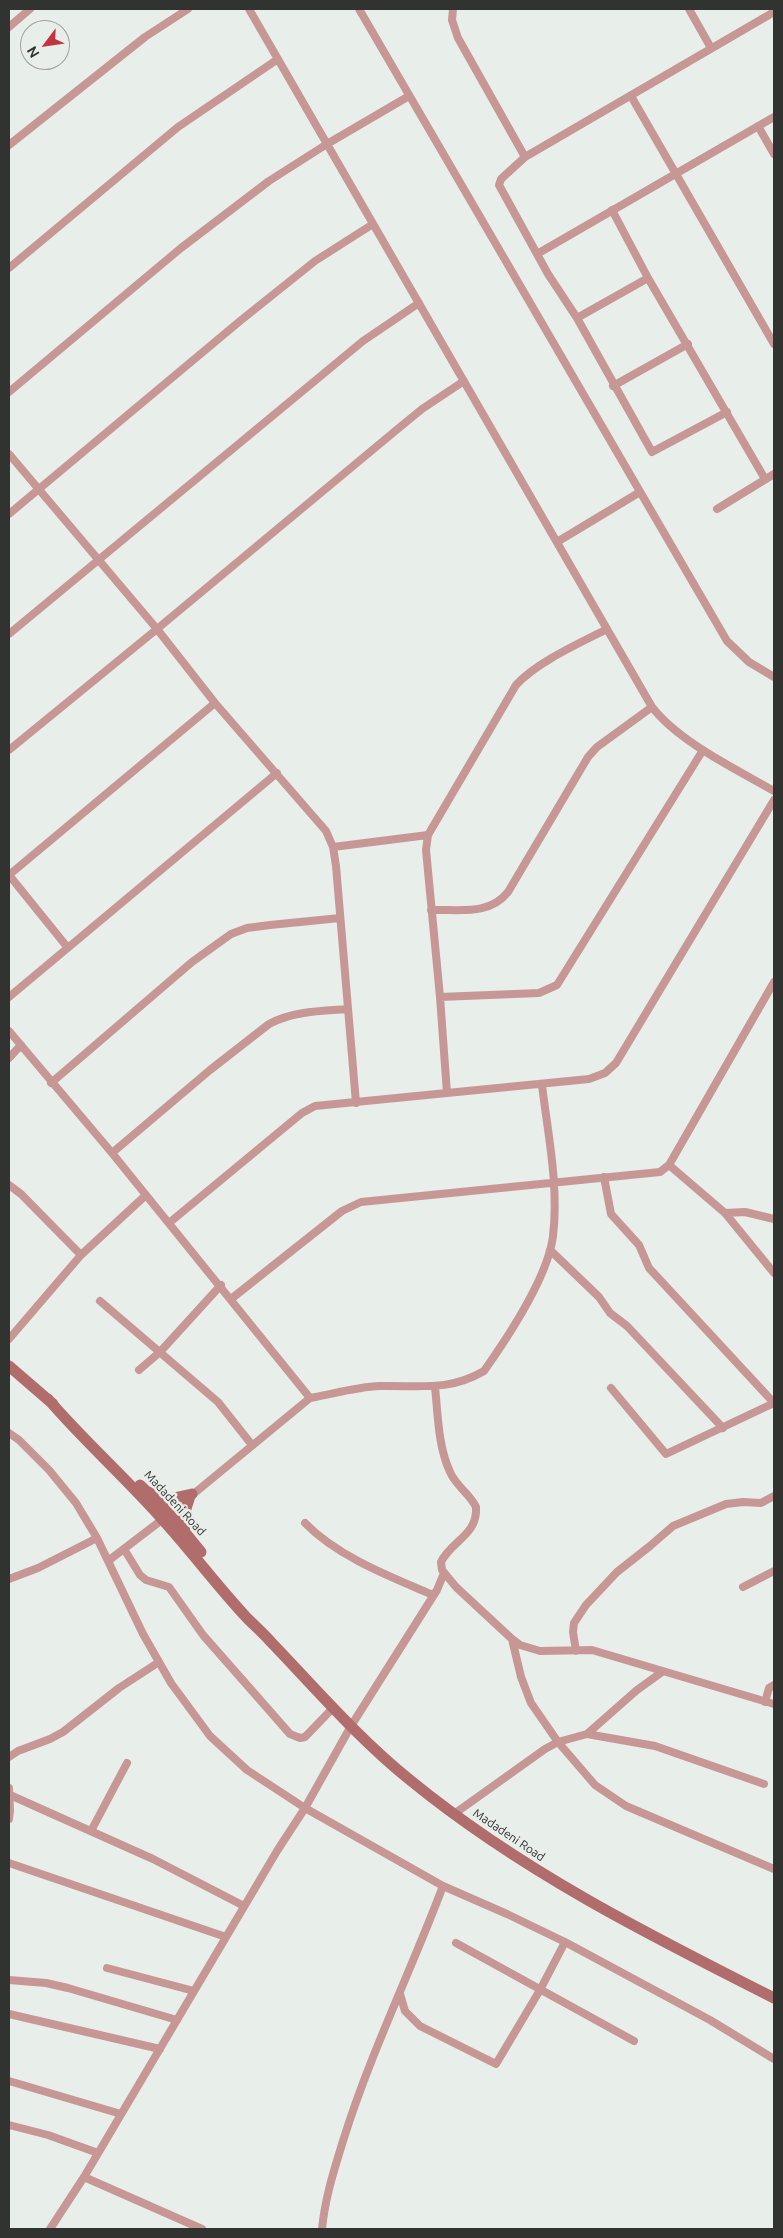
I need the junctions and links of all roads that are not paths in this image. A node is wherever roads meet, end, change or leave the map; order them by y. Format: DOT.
graph roads {
  1 [pos="30,9"];
  2 [pos="188,9"];
  3 [pos="249,9"];
  4 [pos="359,9"];
  5 [pos="453,9"];
  6 [pos="689,9"];
  7 [pos="774,12"];
  8 [pos="9,27"];
  9 [pos="711,48"];
  10 [pos="278,59"];
  11 [pos="409,96"];
  12 [pos="631,96"];
  13 [pos="774,117"];
  14 [pos="758,126"];
  15 [pos="327,144"];
  16 [pos="9,145"];
  17 [pos="774,154"];
  18 [pos="525,157"];
  19 [pos="677,174"];
  20 [pos="612,210"];
  21 [pos="373,224"];
  22 [pos="537,254"];
  23 [pos="9,268"];
  24 [pos="648,278"];
  25 [pos="419,303"];
  26 [pos="577,318"];
  27 [pos="688,344"];
  28 [pos="774,344"];
  29 [pos="464,381"];
  30 [pos="613,386"];
  31 [pos="9,392"];
  32 [pos="727,412"];
  33 [pos="9,454"];
  34 [pos="774,474"];
  35 [pos="766,479"];
  36 [pos="39,488"];
  37 [pos="640,492"];
  38 [pos="717,509"];
  39 [pos="9,514"];
  40 [pos="557,542"];
  41 [pos="98,560"];
  42 [pos="607,629"];
  43 [pos="157,630"];
  44 [pos="9,634"];
  45 [pos="774,677"];
  46 [pos="215,702"];
  47 [pos="652,707"];
  48 [pos="9,750"];
  49 [pos="704,750"];
  50 [pos="276,774"];
  51 [pos="774,791"];
  52 [pos="774,800"];
  53 [pos="428,835"];
  54 [pos="332,846"];
  55 [pos="9,875"];
  56 [pos="431,910"];
  57 [pos="340,918"];
  58 [pos="68,948"];
  59 [pos="774,982"];
  60 [pos="9,997"];
  61 [pos="440,997"];
  62 [pos="348,1009"];
  63 [pos="9,1031"];
  64 [pos="21,1045"];
  65 [pos="9,1058"];
  66 [pos="52,1083"];
  67 [pos="542,1085"];
  68 [pos="447,1092"];
  69 [pos="356,1103"];
  70 [pos="112,1153"];
  71 [pos="670,1164"];
  72 [pos="604,1177"];
  73 [pos="555,1183"];
  74 [pos="9,1185"];
  75 [pos="146,1195"];
  76 [pos="725,1212"];
  77 [pos="774,1219"];
  78 [pos="169,1223"];
  79 [pos="550,1250"];
  80 [pos="81,1256"];
  81 [pos="774,1273"];
  82 [pos="221,1285"];
  83 [pos="231,1298"];
  84 [pos="100,1301"];
  85 [pos="9,1339"];
  86 [pos="160,1352"];
  87 [pos="9,1366"];
  88 [pos="140,1370"];
  89 [pos="435,1387"];
  90 [pos="611,1388"];
  91 [pos="310,1398"];
  92 [pos="48,1399"];
  93 [pos="774,1403"];
  94 [pos="723,1428"];
  95 [pos="9,1433"];
  96 [pos="252,1445"];
  97 [pos="142,1487"];
  98 [pos="191,1495"];
  99 [pos="774,1496"];
  100 [pos="166,1517"];
  101 [pos="305,1523"];
  102 [pos="185,1533"];
  103 [pos="97,1538"];
  104 [pos="124,1549"];
  105 [pos="108,1561"];
  106 [pos="774,1571"];
  107 [pos="444,1573"];
  108 [pos="9,1579"];
  109 [pos="743,1587"];
  110 [pos="433,1595"];
  111 [pos="269,1639"];
  112 [pos="512,1639"];
  113 [pos="576,1651"];
  114 [pos="158,1662"];
  115 [pos="662,1672"];
  116 [pos="774,1685"];
  117 [pos="765,1702"];
  118 [pos="774,1704"];
  119 [pos="332,1709"];
  120 [pos="351,1726"];
  121 [pos="587,1734"];
  122 [pos="558,1742"];
  123 [pos="9,1749"];
  124 [pos="9,1756"];
  125 [pos="127,1763"];
  126 [pos="764,1784"];
  127 [pos="10,1791"];
  128 [pos="305,1808"];
  129 [pos="454,1814"];
  130 [pos="9,1819"];
  131 [pos="91,1831"];
  132 [pos="9,1863"];
  133 [pos="774,1869"];
  134 [pos="443,1886"];
  135 [pos="244,1906"];
  136 [pos="226,1937"];
  137 [pos="565,1942"];
  138 [pos="456,1943"];
  139 [pos="107,1968"];
  140 [pos="9,1980"];
  141 [pos="540,1990"];
  142 [pos="194,1991"];
  143 [pos="400,1994"];
  144 [pos="774,1998"];
  145 [pos="9,2014"];
  146 [pos="177,2020"];
  147 [pos="634,2041"];
  148 [pos="160,2049"];
  149 [pos="774,2059"];
  150 [pos="9,2081"];
  151 [pos="121,2114"];
  152 [pos="9,2125"];
  153 [pos="98,2153"];
  154 [pos="84,2177"];
  155 [pos="184,2226"];
  156 [pos="50,2229"];
  157 [pos="202,2229"];
  158 [pos="322,2229"];
  1 -- 8 [label="street"];
  2 -- 16 [label="street"];
  3 -- 10 [label="street"];
  4 -- 11 [label="street"];
  5 -- 18 [label="street"];
  6 -- 9 [label="street"];
  7 -- 9 [label="street"];
  9 -- 12 [label="street"];
  10 -- 15 [label="street"];
  10 -- 23 [label="street"];
  11 -- 15 [label="street"];
  11 -- 37 [label="street"];
  12 -- 18 [label="street"];
  12 -- 19 [label="street"];
  13 -- 14 [label="street"];
  14 -- 17 [label="street"];
  14 -- 19 [label="street"];
  15 -- 21 [label="street"];
  15 -- 31 [label="street"];
  18 -- 22 [label="street"];
  19 -- 20 [label="street"];
  19 -- 28 [label="street"];
  20 -- 22 [label="street"];
  20 -- 24 [label="street"];
  21 -- 25 [label="street"];
  21 -- 36 [label="street"];
  22 -- 26 [label="street"];
  24 -- 26 [label="street"];
  24 -- 27 [label="street"];
  25 -- 29 [label="street"];
  25 -- 41 [label="street"];
  26 -- 30 [label="street"];
  27 -- 30 [label="street"];
  27 -- 32 [label="street"];
  29 -- 40 [label="street"];
  29 -- 43 [label="street"];
  30 -- 32 [label="street"];
  32 -- 35 [label="street"];
  33 -- 36 [label="street"];
  34 -- 35 [label="street"];
  35 -- 38 [label="street"];
  36 -- 39 [label="street"];
  36 -- 41 [label="street"];
  37 -- 40 [label="street"];
  37 -- 45 [label="street"];
  40 -- 42 [label="street"];
  41 -- 43 [label="street"];
  41 -- 44 [label="street"];
  42 -- 47 [label="street"];
  42 -- 53 [label="street"];
  43 -- 46 [label="street"];
  43 -- 48 [label="street"];
  46 -- 50 [label="street"];
  46 -- 55 [label="street"];
  47 -- 49 [label="street"];
  47 -- 56 [label="street"];
  49 -- 51 [label="street"];
  49 -- 61 [label="street"];
  50 -- 54 [label="street"];
  50 -- 58 [label="street"];
  52 -- 67 [label="street"];
  53 -- 54 [label="street"];
  53 -- 56 [label="street"];
  54 -- 57 [label="street"];
  55 -- 58 [label="street"];
  56 -- 61 [label="street"];
  57 -- 62 [label="street"];
  57 -- 66 [label="street"];
  58 -- 60 [label="street"];
  59 -- 71 [label="street"];
  61 -- 68 [label="street"];
  62 -- 69 [label="street"];
  62 -- 70 [label="street"];
  63 -- 64 [label="street"];
  64 -- 65 [label="street"];
  64 -- 66 [label="street"];
  66 -- 70 [label="street"];
  67 -- 68 [label="street"];
  67 -- 73 [label="street"];
  68 -- 69 [label="street"];
  69 -- 78 [label="street"];
  70 -- 75 [label="street"];
  71 -- 72 [label="street"];
  71 -- 76 [label="street"];
  72 -- 73 [label="street"];
  72 -- 93 [label="street"];
  73 -- 79 [label="street"];
  73 -- 83 [label="street"];
  74 -- 80 [label="street"];
  75 -- 78 [label="street"];
  75 -- 80 [label="street"];
  76 -- 77 [label="street"];
  76 -- 81 [label="street"];
  78 -- 82 [label="street"];
  79 -- 89 [label="street"];
  79 -- 94 [label="street"];
  80 -- 85 [label="street"];
  82 -- 83 [label="street"];
  82 -- 86 [label="street"];
  83 -- 91 [label="street"];
  84 -- 86 [label="street"];
  86 -- 88 [label="street"];
  86 -- 96 [label="street"];
  87 -- 92 [label="street, Madadeni Road"];
  89 -- 91 [label="street"];
  89 -- 107 [label="street"];
  90 -- 94 [label="street"];
  91 -- 96 [label="street"];
  92 -- 97 [label="street, Madadeni Road"];
  92 -- 100 [label="street, Madadeni Road"];
  93 -- 94 [label="street"];
  95 -- 103 [label="street"];
  96 -- 98 [label="street"];
  97 -- 98 [label="street"];
  97 -- 100 [label="street, Madadeni Road"];
  98 -- 100 [label="street"];
  98 -- 102 [label="street"];
  99 -- 113 [label="street"];
  100 -- 102 [label="street, Madadeni Road"];
  100 -- 104 [label="street"];
  100 -- 111 [label="street, Madadeni Road"];
  101 -- 110 [label="street"];
  102 -- 111 [label="street, Madadeni Road"];
  103 -- 105 [label="street"];
  103 -- 108 [label="street"];
  104 -- 105 [label="street"];
  104 -- 119 [label="street"];
  105 -- 114 [label="street"];
  106 -- 109 [label="street"];
  107 -- 110 [label="street"];
  107 -- 112 [label="street"];
  110 -- 120 [label="street"];
  111 -- 119 [label="street, Madadeni Road"];
  112 -- 113 [label="street"];
  112 -- 122 [label="street"];
  113 -- 115 [label="street"];
  114 -- 124 [label="street"];
  114 -- 128 [label="street"];
  115 -- 117 [label="street"];
  115 -- 121 [label="street"];
  116 -- 117 [label="street"];
  117 -- 118 [label="street"];
  119 -- 120 [label="street, Madadeni Road"];
  120 -- 128 [label="street"];
  120 -- 129 [label="street, Madadeni Road"];
  121 -- 122 [label="street"];
  121 -- 126 [label="street"];
  122 -- 129 [label="street"];
  122 -- 133 [label="street"];
  123 -- 124 [label="street"];
  125 -- 131 [label="street"];
  127 -- 130 [label="street"];
  127 -- 131 [label="street"];
  128 -- 134 [label="street"];
  128 -- 135 [label="street"];
  129 -- 144 [label="street, Madadeni Road"];
  131 -- 135 [label="street"];
  132 -- 136 [label="street"];
  134 -- 137 [label="street"];
  134 -- 143 [label="street"];
  135 -- 136 [label="street"];
  136 -- 142 [label="street"];
  137 -- 141 [label="street"];
  137 -- 149 [label="street"];
  138 -- 141 [label="street"];
  139 -- 142 [label="street"];
  140 -- 146 [label="street"];
  141 -- 143 [label="street"];
  141 -- 147 [label="street"];
  142 -- 146 [label="street"];
  143 -- 158 [label="street"];
  145 -- 148 [label="street"];
  146 -- 148 [label="street"];
  148 -- 151 [label="street"];
  150 -- 151 [label="street"];
  151 -- 153 [label="street"];
  152 -- 153 [label="street"];
  153 -- 154 [label="street"];
  154 -- 155 [label="street"];
  154 -- 156 [label="street"];
  155 -- 157 [label="street"];
}
